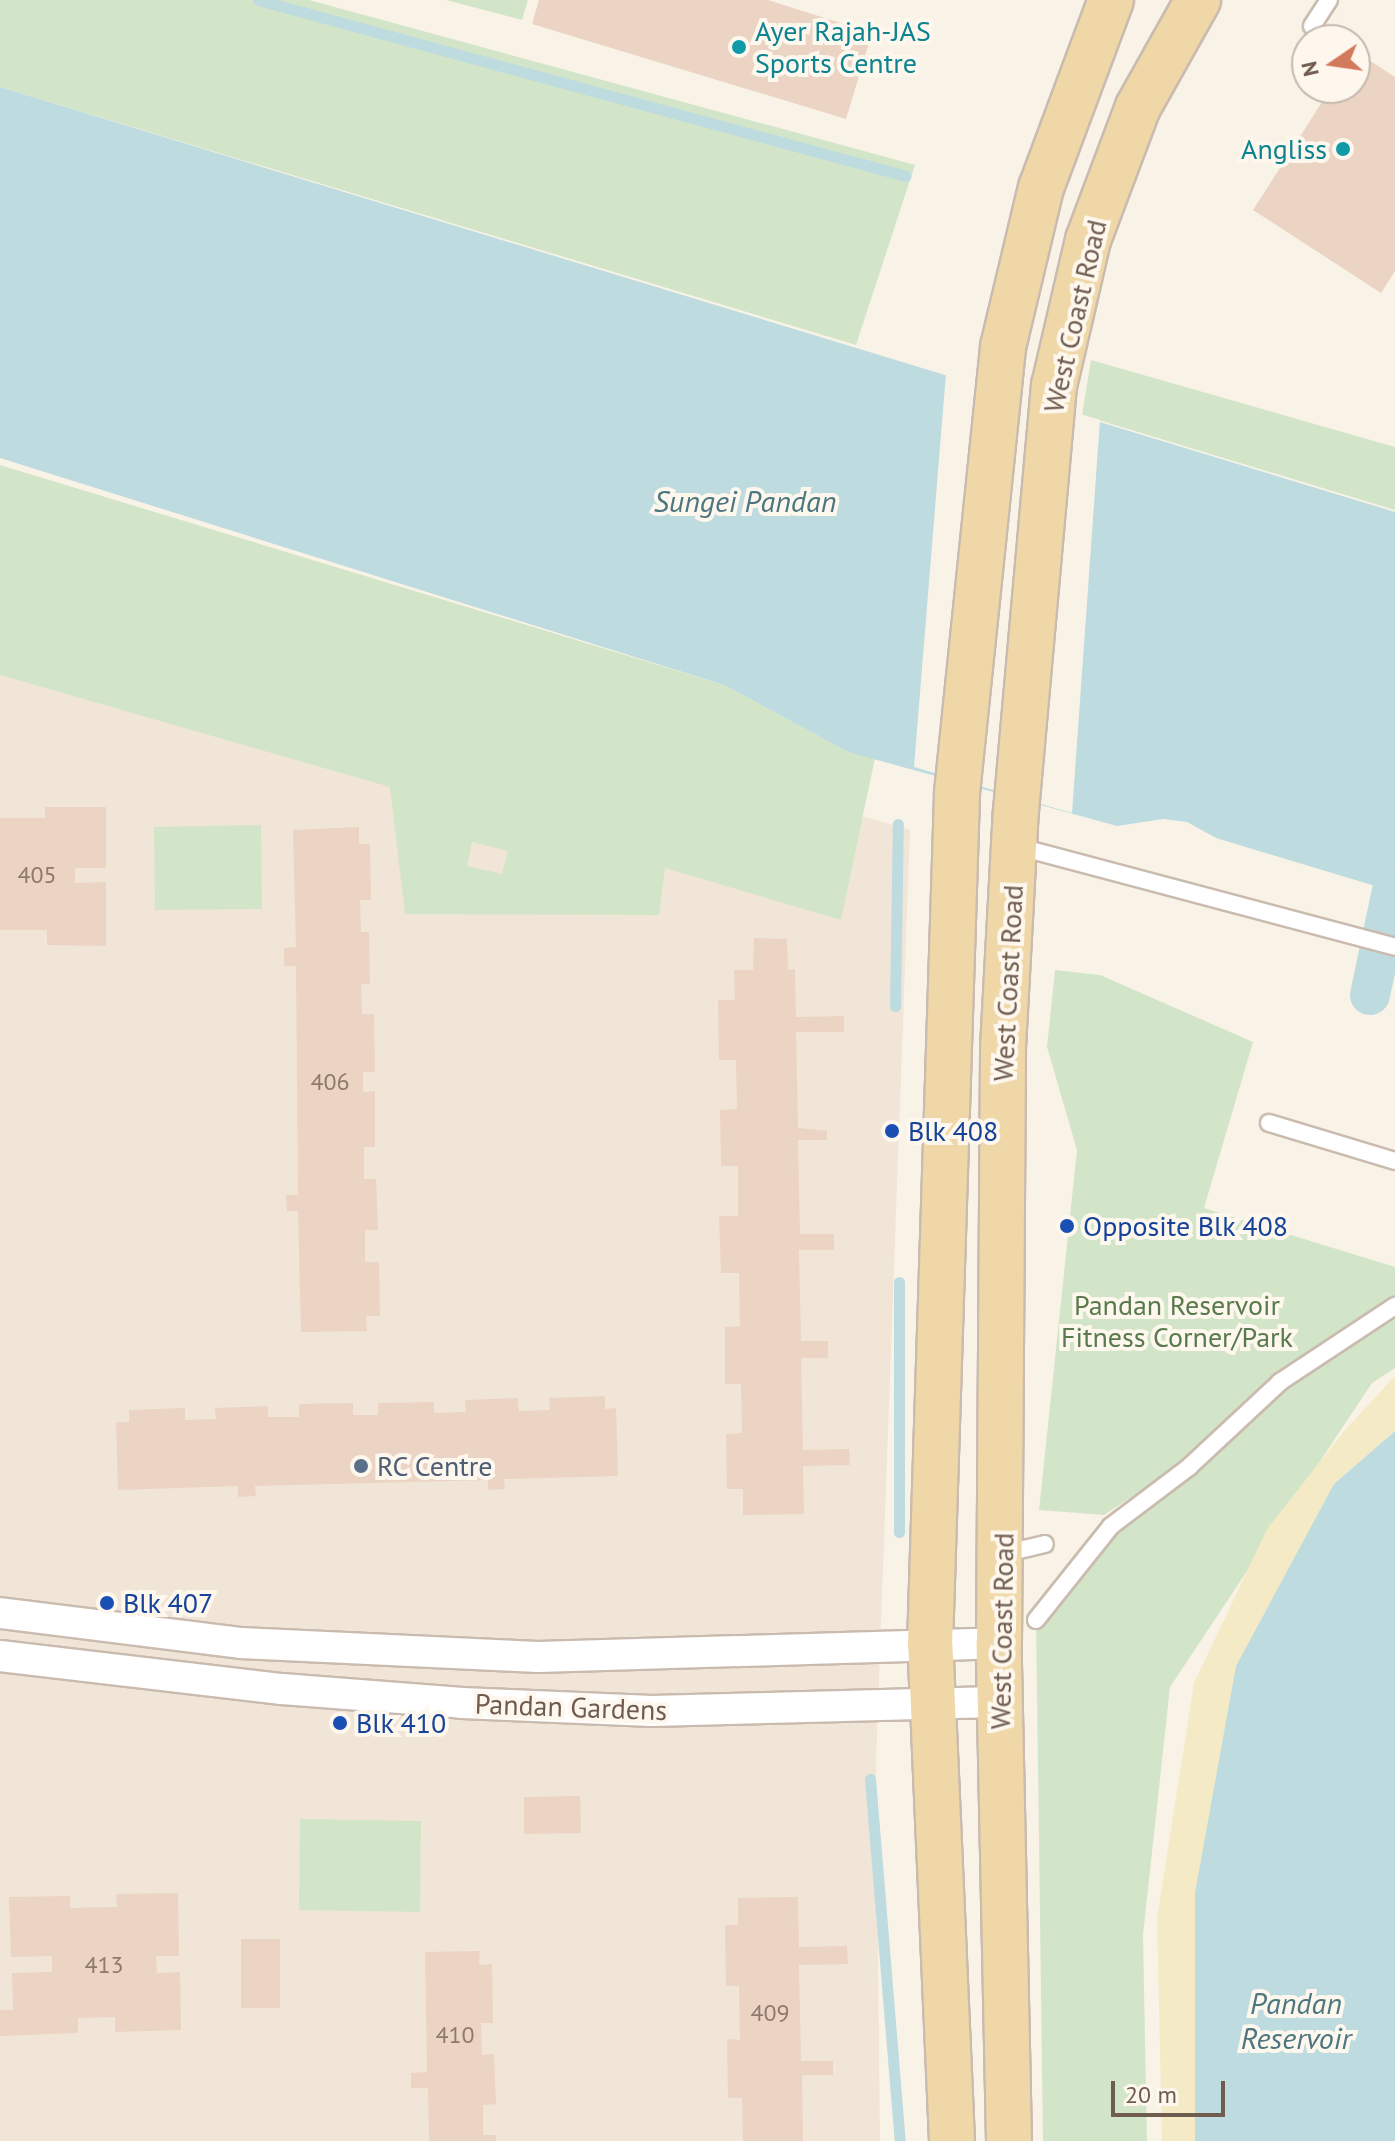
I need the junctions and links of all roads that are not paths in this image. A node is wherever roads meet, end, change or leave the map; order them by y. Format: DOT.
graph roads {
  1 [pos="1111,0"];
  2 [pos="1198,0"];
  3 [pos="1329,0"];
  4 [pos="1313,24"];
  5 [pos="1015,828"];
  6 [pos="1395,947"];
  7 [pos="1269,1123"];
  8 [pos="1395,1161"];
  9 [pos="1395,1306"];
  10 [pos="1045,1544"];
  11 [pos="1003,1554"];
  12 [pos="0,1613"];
  13 [pos="1036,1620"];
  14 [pos="999,1643"];
  15 [pos="930,1645"];
  16 [pos="0,1656"];
  17 [pos="1000,1702"];
  18 [pos="932,1704"];
  19 [pos="952,2141"];
  20 [pos="1009,2141"];
  1 -- 15 [label="main road, West Coast Road"];
  2 -- 5 [label="main road, West Coast Road"];
  3 -- 4 [label="lane"];
  5 -- 6 [label="lane"];
  5 -- 11 [label="main road, West Coast Road"];
  7 -- 8 [label="lane"];
  9 -- 13 [label="lane"];
  10 -- 11 [label="lane"];
  11 -- 14 [label="main road, West Coast Road"];
  12 -- 15 [label="street, Pandan Gardens"];
  14 -- 15 [label="street, Pandan Gardens"];
  14 -- 17 [label="main road, West Coast Road"];
  15 -- 18 [label="main road, West Coast Road"];
  16 -- 18 [label="street, Pandan Gardens"];
  17 -- 18 [label="street, Pandan Gardens"];
  17 -- 20 [label="main road, West Coast Road"];
  18 -- 19 [label="main road, West Coast Road"];
}
